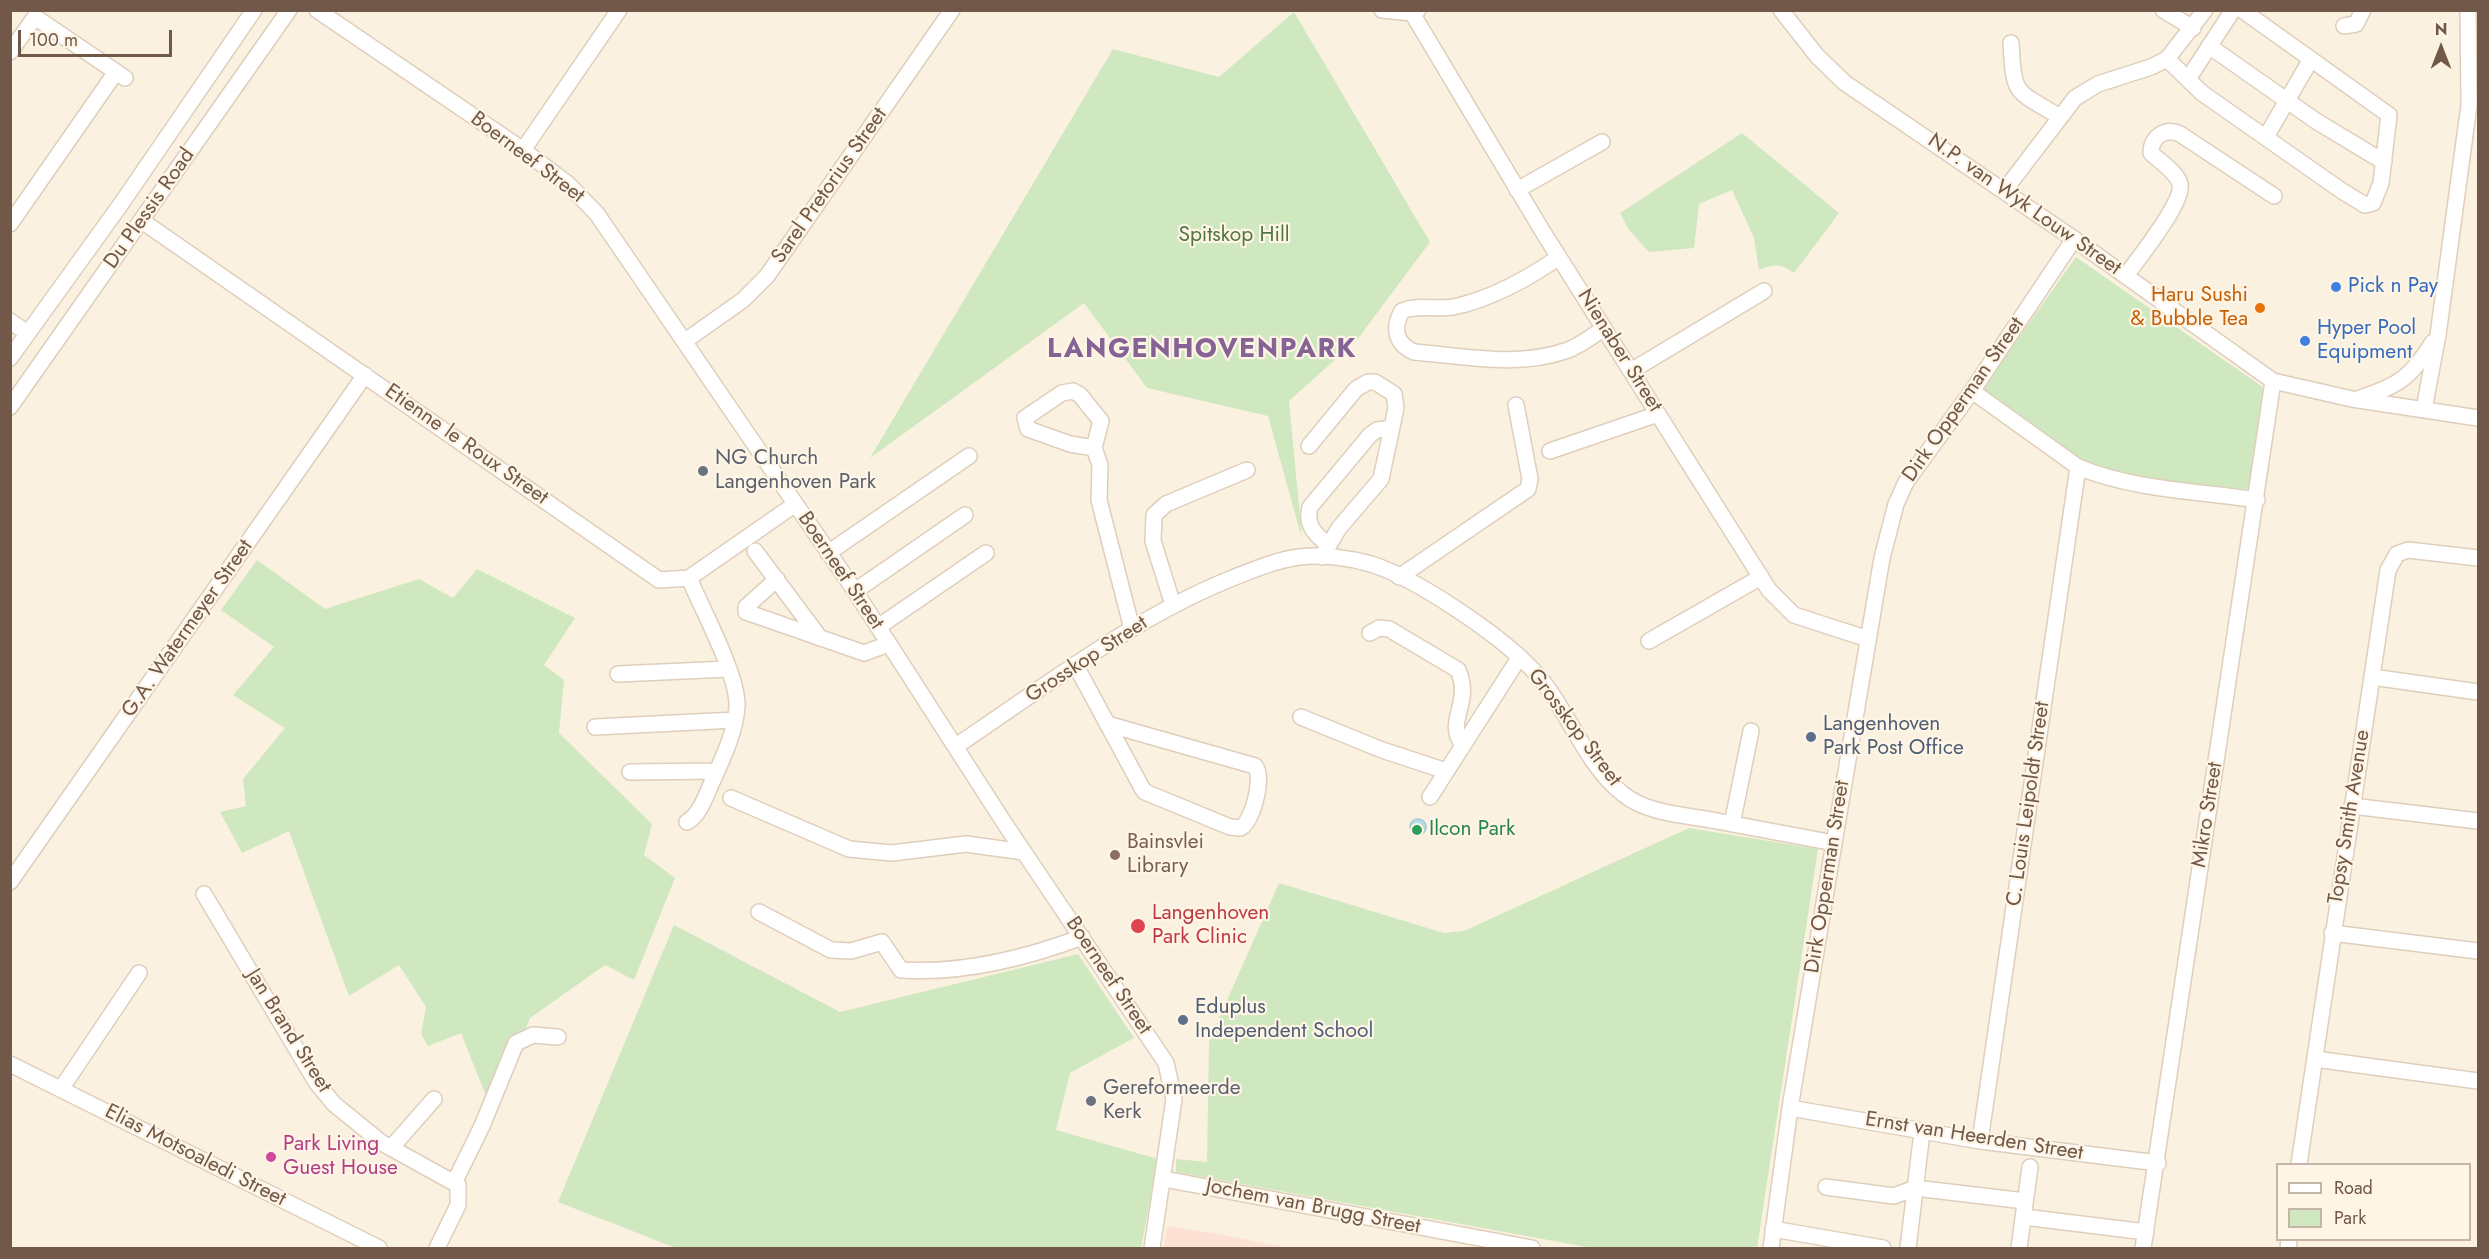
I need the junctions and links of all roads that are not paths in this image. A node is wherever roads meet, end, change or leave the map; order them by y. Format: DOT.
graph roads {
  1 [pos="254,10"];
  2 [pos="289,10"];
  3 [pos="317,10"];
  4 [pos="619,10"];
  5 [pos="952,10"];
  6 [pos="1382,10"];
  7 [pos="1781,10"];
  8 [pos="2163,10"];
  9 [pos="2205,10"];
  10 [pos="2233,10"];
  11 [pos="2242,10"];
  12 [pos="2362,10"];
  13 [pos="2468,10"];
  14 [pos="1415,12"];
  15 [pos="2344,26"];
  16 [pos="2193,28"];
  17 [pos="2011,43"];
  18 [pos="2209,46"];
  19 [pos="10,52"];
  20 [pos="2166,58"];
  21 [pos="2311,59"];
  22 [pos="2188,79"];
  23 [pos="2288,102"];
  24 [pos="2060,117"];
  25 [pos="2265,137"];
  26 [pos="1602,142"];
  27 [pos="523,150"];
  28 [pos="2384,162"];
  29 [pos="1517,190"];
  30 [pos="2004,191"];
  31 [pos="2274,196"];
  32 [pos="142,221"];
  33 [pos="10,224"];
  34 [pos="2074,239"];
  35 [pos="1559,257"];
  36 [pos="2126,276"];
  37 [pos="1764,291"];
  38 [pos="10,321"];
  39 [pos="1604,328"];
  40 [pos="27,333"];
  41 [pos="2438,334"];
  42 [pos="685,341"];
  43 [pos="10,358"];
  44 [pos="1631,371"];
  45 [pos="365,375"];
  46 [pos="2273,381"];
  47 [pos="1972,391"];
  48 [pos="2352,399"];
  49 [pos="1516,405"];
  50 [pos="10,406"];
  51 [pos="2427,409"];
  52 [pos="1658,414"];
  53 [pos="2478,418"];
  54 [pos="1392,428"];
  55 [pos="1309,446"];
  56 [pos="1094,448"];
  57 [pos="1550,451"];
  58 [pos="969,456"];
  59 [pos="2078,467"];
  60 [pos="1247,470"];
  61 [pos="2257,500"];
  62 [pos="794,505"];
  63 [pos="965,515"];
  64 [pos="756,551"];
  65 [pos="1325,551"];
  66 [pos="828,553"];
  67 [pos="986,553"];
  68 [pos="2478,558"];
  69 [pos="1399,577"];
  70 [pos="1761,577"];
  71 [pos="689,578"];
  72 [pos="777,579"];
  73 [pos="855,591"];
  74 [pos="1173,605"];
  75 [pos="878,627"];
  76 [pos="1132,629"];
  77 [pos="1370,633"];
  78 [pos="820,638"];
  79 [pos="1868,639"];
  80 [pos="1649,640"];
  81 [pos="889,644"];
  82 [pos="1519,658"];
  83 [pos="1076,666"];
  84 [pos="728,669"];
  85 [pos="618,674"];
  86 [pos="2372,677"];
  87 [pos="2478,692"];
  88 [pos="1301,717"];
  89 [pos="735,720"];
  90 [pos="1107,724"];
  91 [pos="595,727"];
  92 [pos="1751,731"];
  93 [pos="1462,745"];
  94 [pos="956,746"];
  95 [pos="717,771"];
  96 [pos="1446,771"];
  97 [pos="630,772"];
  98 [pos="1430,797"];
  99 [pos="731,798"];
  100 [pos="2352,806"];
  101 [pos="2478,821"];
  102 [pos="687,822"];
  103 [pos="1732,824"];
  104 [pos="1834,843"];
  105 [pos="1024,852"];
  106 [pos="10,882"];
  107 [pos="204,894"];
  108 [pos="759,912"];
  109 [pos="2332,933"];
  110 [pos="1082,937"];
  111 [pos="2478,951"];
  112 [pos="140,973"];
  113 [pos="558,1037"];
  114 [pos="2315,1059"];
  115 [pos="10,1064"];
  116 [pos="2478,1082"];
  117 [pos="61,1089"];
  118 [pos="434,1100"];
  119 [pos="1790,1108"];
  120 [pos="1922,1132"];
  121 [pos="1980,1141"];
  122 [pos="391,1148"];
  123 [pos="2158,1163"];
  124 [pos="2300,1163"];
  125 [pos="2030,1167"];
  126 [pos="1164,1179"];
  127 [pos="455,1181"];
  128 [pos="1826,1187"];
  129 [pos="1915,1188"];
  130 [pos="2024,1209"];
  131 [pos="1773,1229"];
  132 [pos="2146,1232"];
  133 [pos="368,1246"];
  134 [pos="437,1248"];
  135 [pos="1152,1248"];
  136 [pos="1532,1248"];
  137 [pos="1771,1248"];
  138 [pos="1883,1248"];
  139 [pos="1908,1248"];
  140 [pos="2019,1248"];
  141 [pos="2144,1248"];
  1 -- 40 [label="street, Du Plessis Road"];
  2 -- 32 [label="street, Du Plessis Road"];
  3 -- 27 [label="street, Boerneef Street"];
  4 -- 27 [label="street"];
  5 -- 42 [label="street, Sarel Pretorius Street"];
  6 -- 14 [label="street"];
  7 -- 30 [label="street, N.P. van Wyk Louw Street"];
  8 -- 16 [label="street"];
  9 -- 16 [label="street"];
  10 -- 18 [label="street"];
  11 -- 21 [label="street"];
  12 -- 15 [label="street"];
  13 -- 41 [label="street"];
  14 -- 29 [label="street, Nienaber Street"];
  16 -- 20 [label="street"];
  17 -- 24 [label="street"];
  18 -- 22 [label="street"];
  18 -- 23 [label="street"];
  19 -- 33 [label="street"];
  20 -- 22 [label="street"];
  20 -- 24 [label="street"];
  21 -- 23 [label="street"];
  21 -- 28 [label="street"];
  22 -- 25 [label="street"];
  23 -- 25 [label="street"];
  23 -- 28 [label="street"];
  24 -- 30 [label="street"];
  25 -- 28 [label="street"];
  26 -- 29 [label="street"];
  27 -- 42 [label="street, Boerneef Street"];
  29 -- 35 [label="street, Nienaber Street"];
  30 -- 34 [label="street, N.P. van Wyk Louw Street"];
  31 -- 36 [label="street"];
  32 -- 45 [label="street, Etienne le Roux Street"];
  32 -- 50 [label="street, Du Plessis Road"];
  34 -- 36 [label="street, N.P. van Wyk Louw Street"];
  34 -- 47 [label="street, Dirk Opperman Street"];
  35 -- 39 [label="street, Nienaber Street"];
  35 -- 39 [label="street"];
  36 -- 46 [label="street, N.P. van Wyk Louw Street"];
  37 -- 44 [label="street"];
  38 -- 40 [label="street"];
  39 -- 44 [label="street, Nienaber Street"];
  40 -- 43 [label="street, Du Plessis Road"];
  41 -- 48 [label="street"];
  41 -- 51 [label="street"];
  42 -- 62 [label="street, Boerneef Street"];
  44 -- 52 [label="street, Nienaber Street"];
  45 -- 71 [label="street, Etienne le Roux Street"];
  45 -- 106 [label="street, G.A. Watermeyer Street"];
  46 -- 48 [label="street, N.P. van Wyk Louw Street"];
  46 -- 61 [label="street, Mikro Street"];
  47 -- 59 [label="street"];
  47 -- 79 [label="street, Dirk Opperman Street"];
  48 -- 51 [label="street, N.P. van Wyk Louw Street"];
  49 -- 69 [label="street"];
  51 -- 53 [label="street, N.P. van Wyk Louw Street"];
  52 -- 57 [label="street"];
  52 -- 70 [label="street, Nienaber Street"];
  54 -- 55 [label="street"];
  54 -- 65 [label="street"];
  54 -- 65 [label="street"];
  56 -- 56 [label="street"];
  56 -- 76 [label="street"];
  58 -- 66 [label="street"];
  59 -- 61 [label="street"];
  59 -- 121 [label="street, C. Louis Leipoldt Street"];
  60 -- 74 [label="street"];
  61 -- 123 [label="street, Mikro Street"];
  62 -- 66 [label="street, Boerneef Street"];
  62 -- 71 [label="street"];
  63 -- 73 [label="street"];
  64 -- 72 [label="street"];
  65 -- 69 [label="street, Grosskop Street"];
  65 -- 74 [label="street, Grosskop Street"];
  66 -- 73 [label="street, Boerneef Street"];
  67 -- 75 [label="street"];
  68 -- 86 [label="street, Topsy Smith Avenue"];
  69 -- 82 [label="street, Grosskop Street"];
  70 -- 79 [label="street, Nienaber Street"];
  70 -- 80 [label="street"];
  71 -- 84 [label="street"];
  72 -- 78 [label="street"];
  72 -- 78 [label="street"];
  73 -- 75 [label="street, Boerneef Street"];
  74 -- 76 [label="street, Grosskop Street"];
  75 -- 81 [label="street, Boerneef Street"];
  76 -- 83 [label="street, Grosskop Street"];
  77 -- 93 [label="street"];
  78 -- 81 [label="street"];
  79 -- 104 [label="street, Dirk Opperman Street"];
  81 -- 94 [label="street, Boerneef Street"];
  82 -- 93 [label="street"];
  82 -- 103 [label="street, Grosskop Street"];
  83 -- 90 [label="street"];
  83 -- 94 [label="street, Grosskop Street"];
  84 -- 85 [label="street"];
  84 -- 89 [label="street"];
  86 -- 87 [label="street"];
  86 -- 100 [label="street, Topsy Smith Avenue"];
  88 -- 96 [label="street"];
  89 -- 91 [label="street"];
  89 -- 95 [label="street"];
  90 -- 90 [label="street"];
  92 -- 103 [label="street"];
  93 -- 96 [label="street"];
  94 -- 105 [label="street, Boerneef Street"];
  95 -- 97 [label="street"];
  95 -- 102 [label="street"];
  96 -- 98 [label="street"];
  99 -- 105 [label="street"];
  100 -- 101 [label="street"];
  100 -- 109 [label="street, Topsy Smith Avenue"];
  103 -- 104 [label="street, Grosskop Street"];
  104 -- 119 [label="street, Dirk Opperman Street"];
  105 -- 110 [label="street, Boerneef Street"];
  107 -- 122 [label="street, Jan Brand Street"];
  108 -- 110 [label="street"];
  109 -- 111 [label="street"];
  109 -- 114 [label="street, Topsy Smith Avenue"];
  110 -- 126 [label="street, Boerneef Street"];
  112 -- 117 [label="street"];
  113 -- 127 [label="street"];
  114 -- 116 [label="street"];
  114 -- 124 [label="street, Topsy Smith Avenue"];
  115 -- 117 [label="street, Elias Motsoaledi Street"];
  117 -- 133 [label="street, Elias Motsoaledi Street"];
  118 -- 122 [label="street"];
  119 -- 120 [label="street, Ernst van Heerden Street"];
  119 -- 131 [label="street, Dirk Opperman Street"];
  120 -- 121 [label="street, Ernst van Heerden Street"];
  120 -- 129 [label="street"];
  121 -- 123 [label="street, Ernst van Heerden Street"];
  122 -- 127 [label="street, Jan Brand Street"];
  123 -- 132 [label="street, Mikro Street"];
  125 -- 130 [label="street"];
  126 -- 135 [label="street, Boerneef Street"];
  126 -- 136 [label="street, Jochem van Brugg Street"];
  127 -- 134 [label="street"];
  128 -- 129 [label="street"];
  129 -- 130 [label="street"];
  129 -- 139 [label="street"];
  130 -- 132 [label="street"];
  130 -- 140 [label="street"];
  131 -- 137 [label="street, Dirk Opperman Street"];
  131 -- 138 [label="street"];
  132 -- 141 [label="street, Mikro Street"];
}
